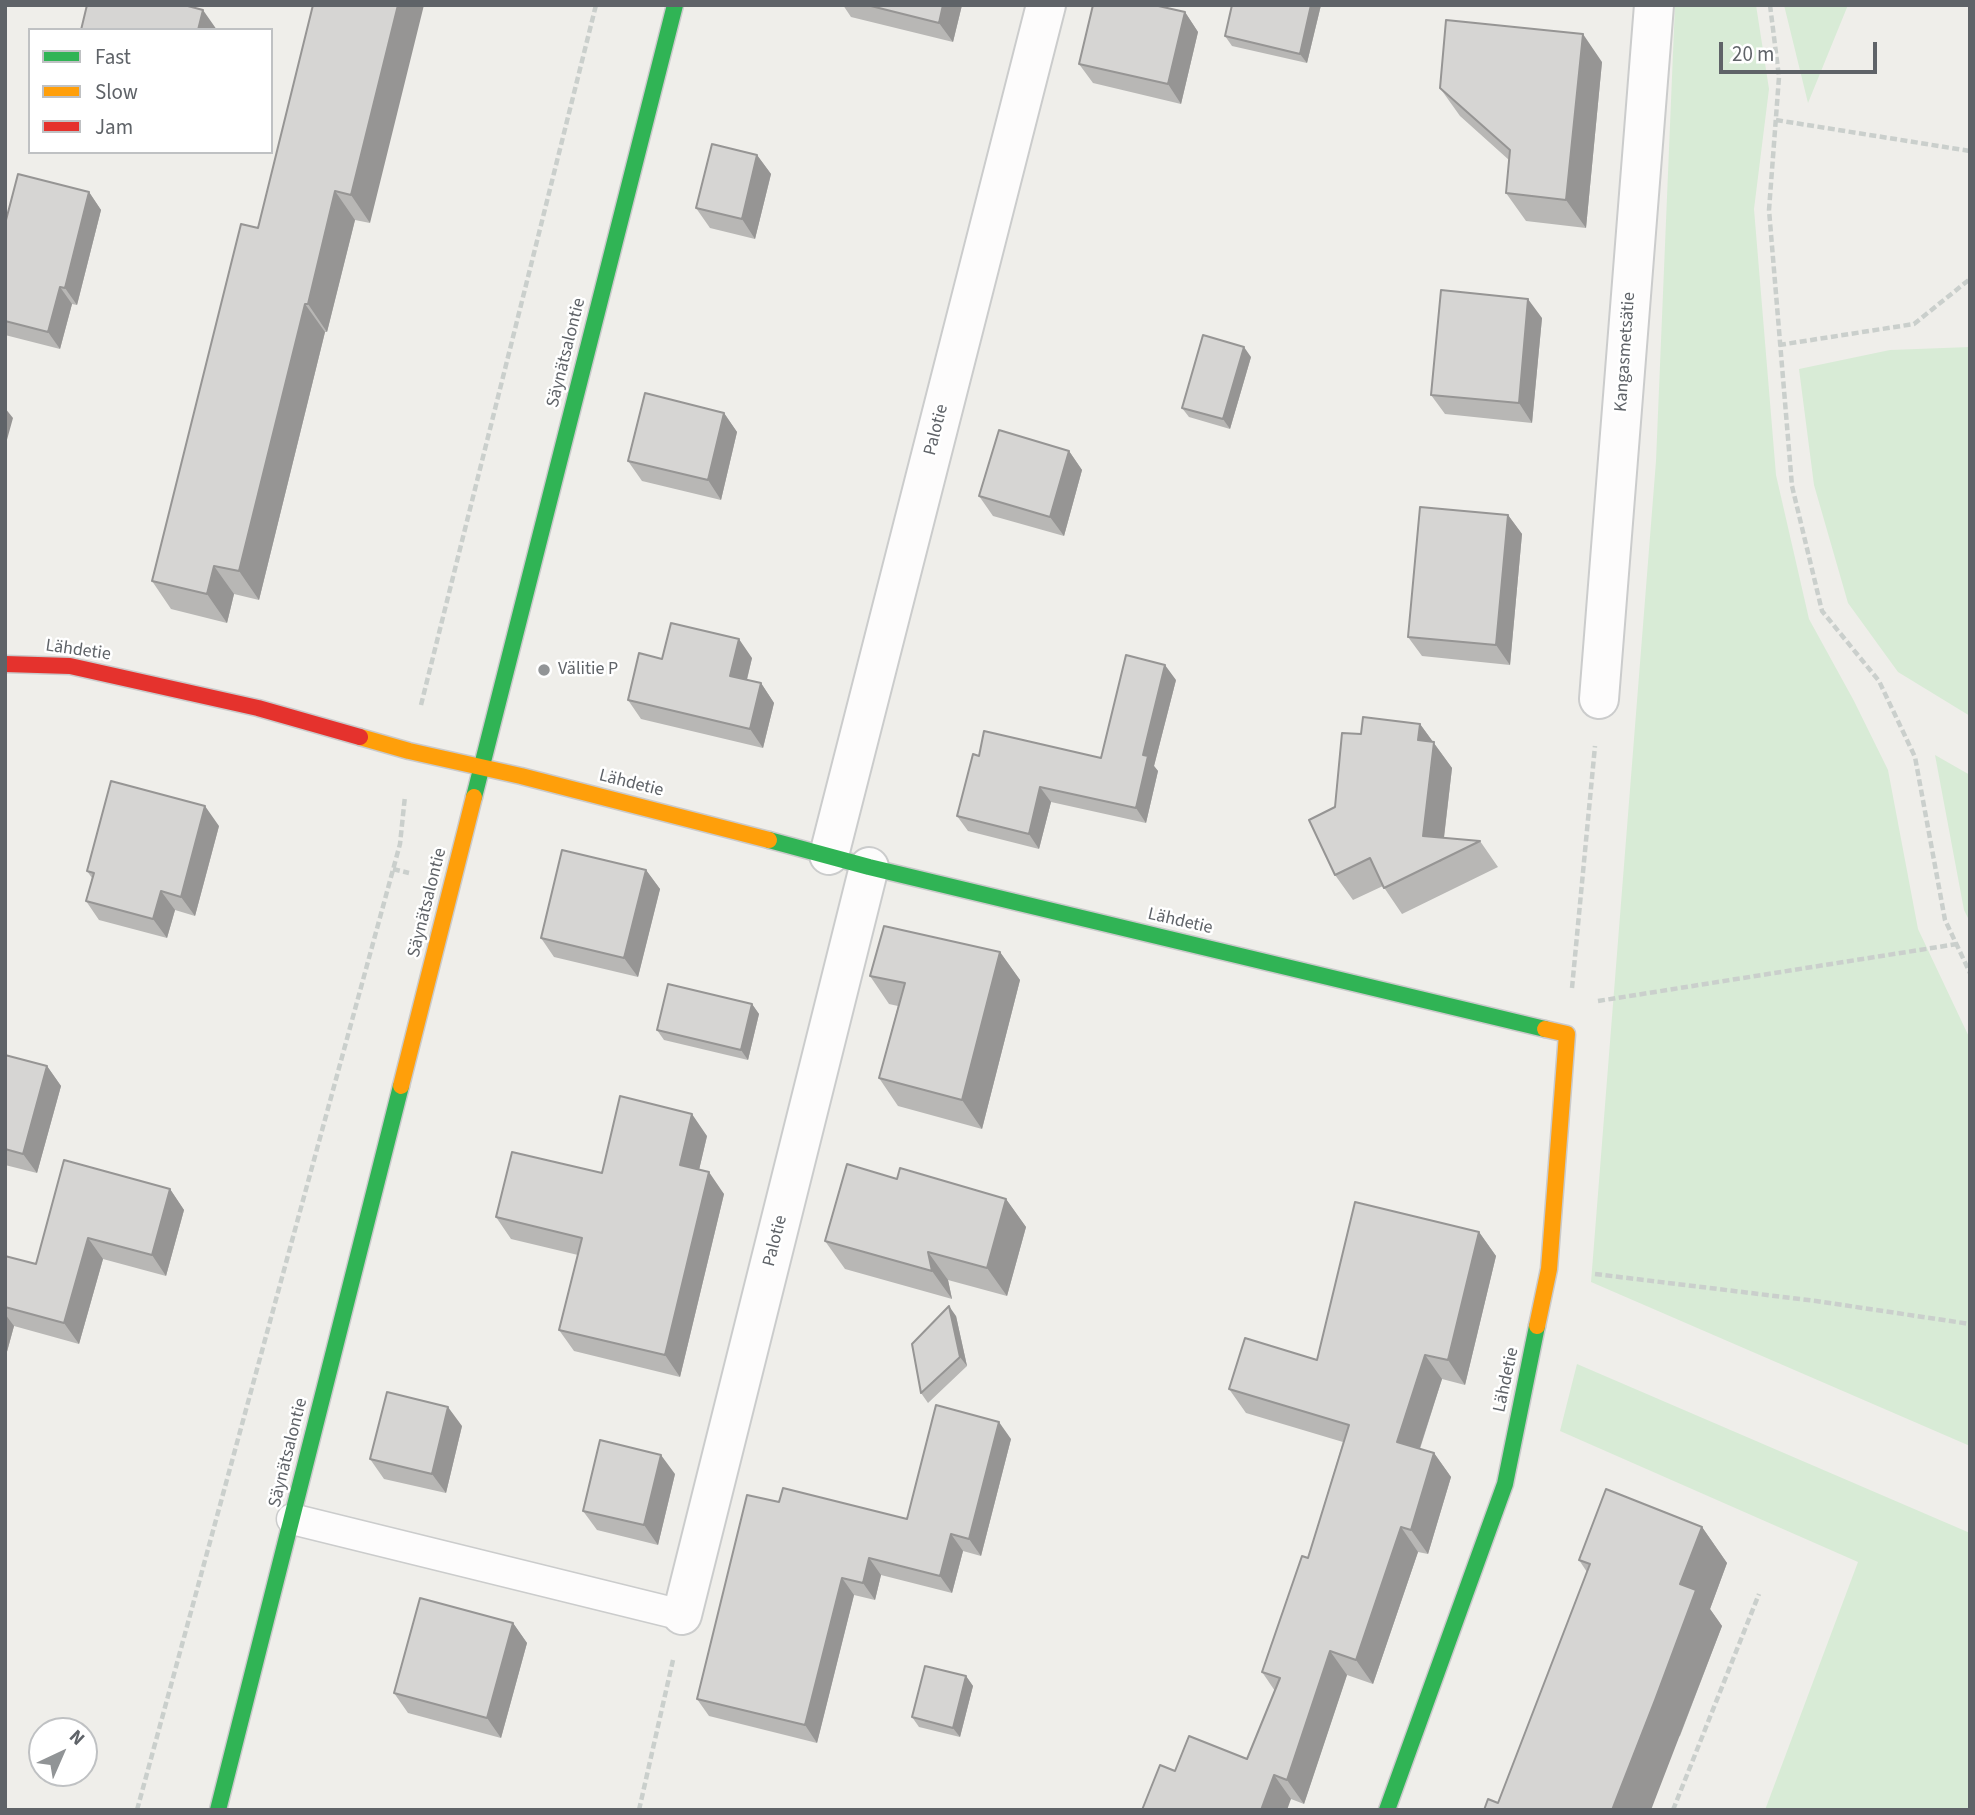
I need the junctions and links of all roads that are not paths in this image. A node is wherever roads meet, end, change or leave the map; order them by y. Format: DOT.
graph roads {
  1 [pos="675,5"];
  2 [pos="1046,5"];
  3 [pos="1654,5"];
  4 [pos="5,664"];
  5 [pos="1599,699"];
  6 [pos="483,766"];
  7 [pos="829,855"];
  8 [pos="869,867"];
  9 [pos="292,1519"];
  10 [pos="682,1615"];
  11 [pos="218,1810"];
  12 [pos="1387,1810"];
  1 -- 6 [label="street, Säynätsalontie"];
  2 -- 7 [label="street, Palotie"];
  3 -- 5 [label="street, Kangasmetsätie"];
  4 -- 6 [label="street, Lähdetie"];
  6 -- 7 [label="street, Lähdetie"];
  6 -- 9 [label="street, Säynätsalontie"];
  7 -- 8 [label="street, Lähdetie"];
  8 -- 10 [label="street, Palotie"];
  8 -- 12 [label="street, Lähdetie"];
  9 -- 10 [label="lane"];
  9 -- 11 [label="street, Säynätsalontie"];
}
